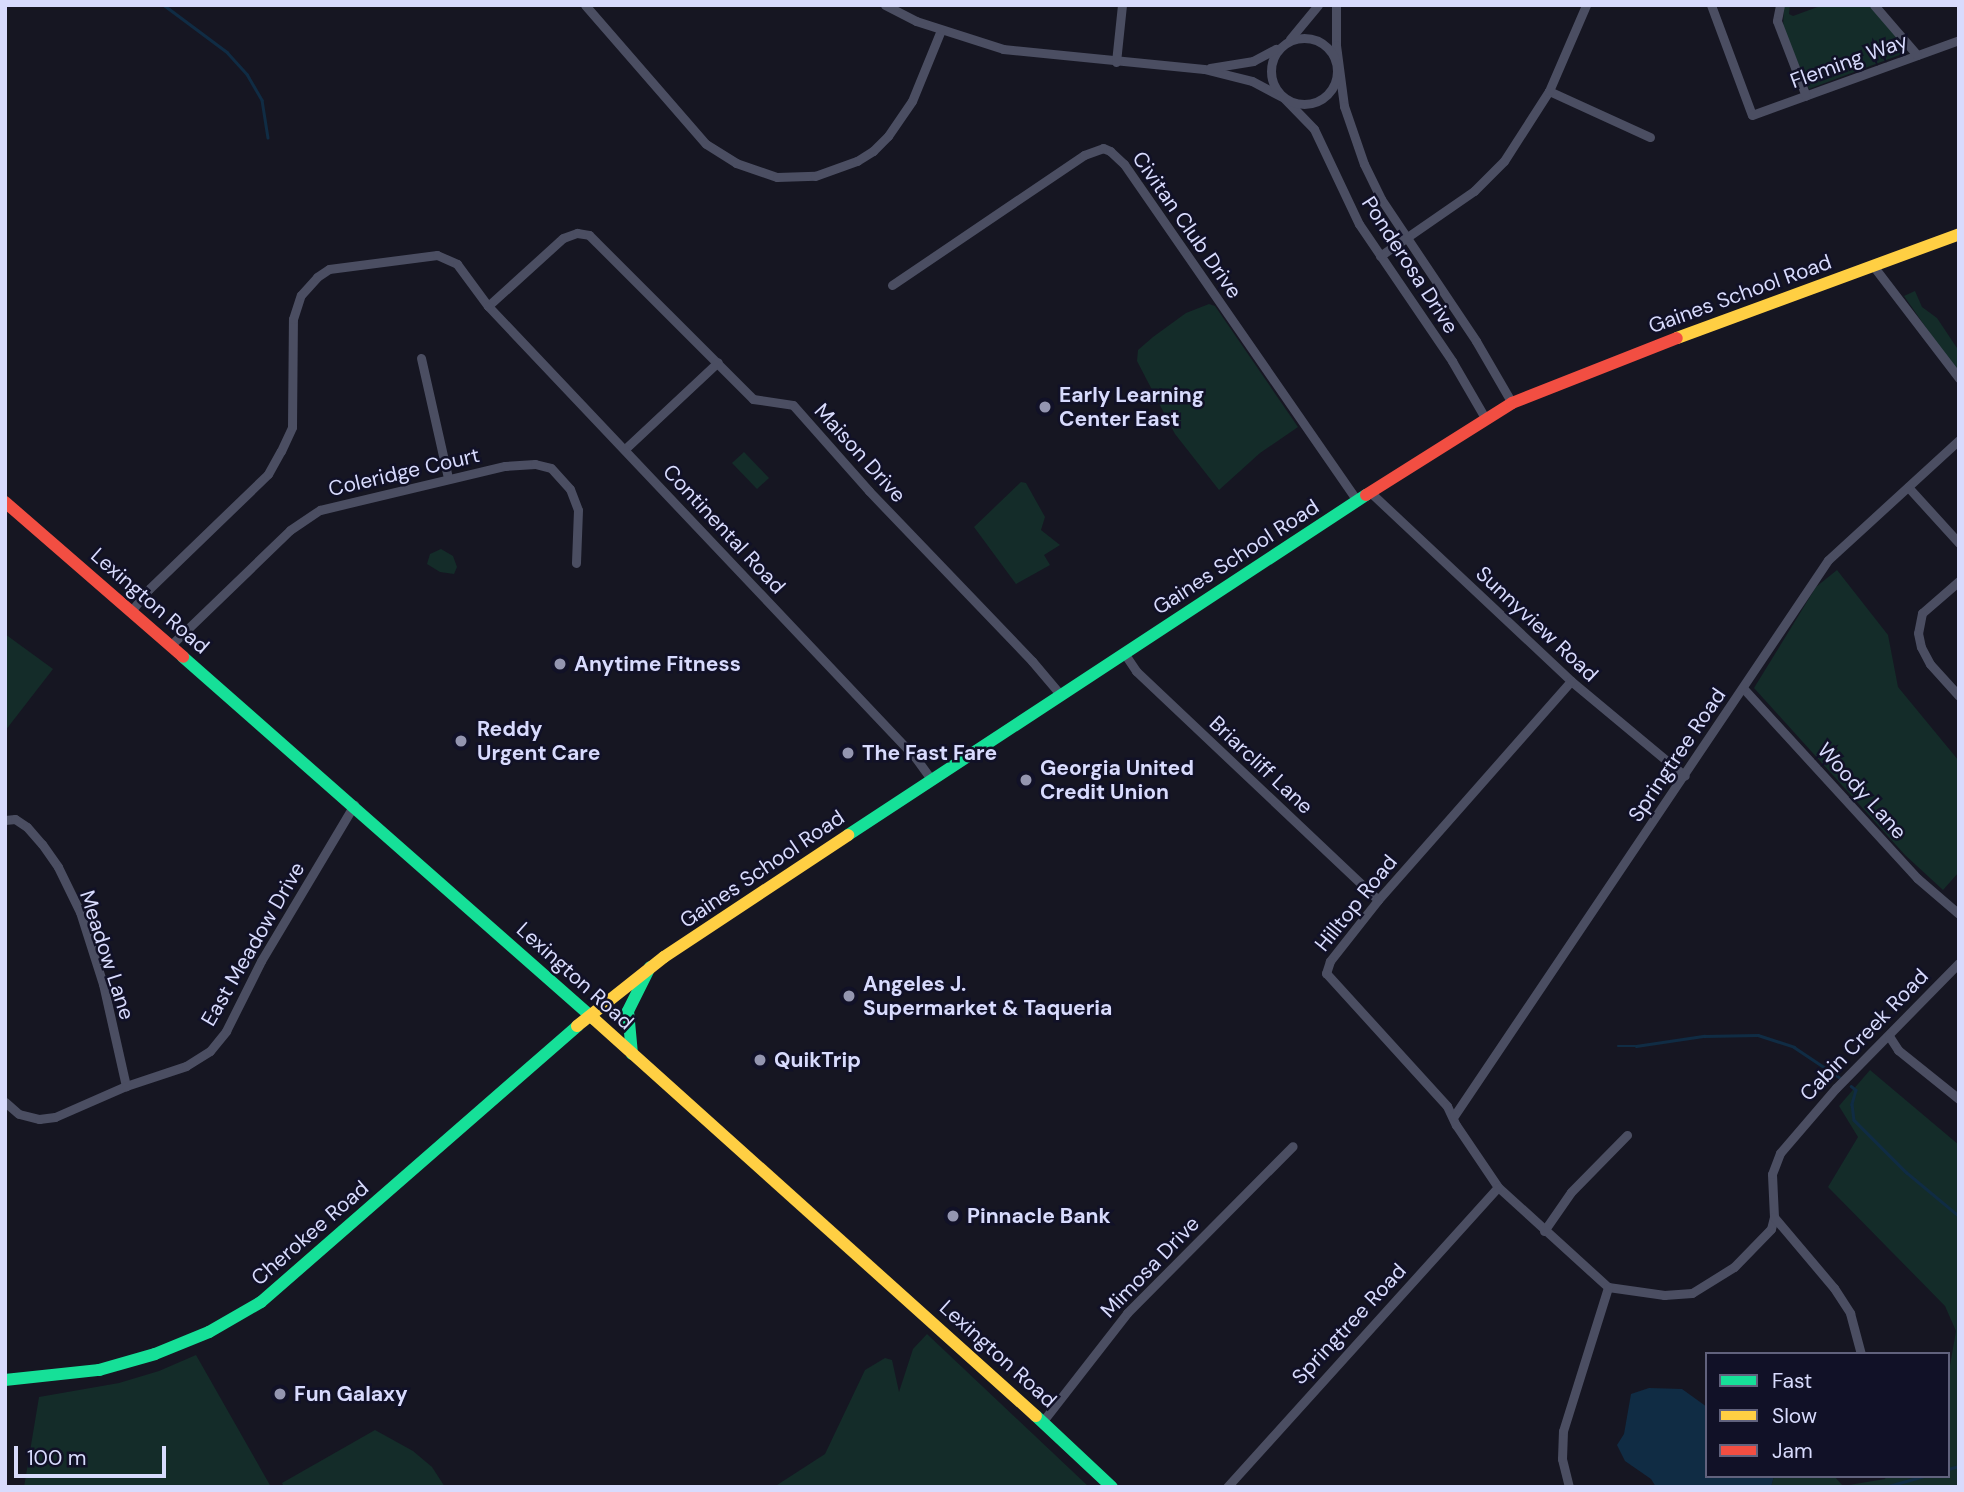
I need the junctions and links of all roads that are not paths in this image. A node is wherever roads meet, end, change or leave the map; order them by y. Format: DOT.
graph roads {
  1 [pos="585,5"];
  2 [pos="885,5"];
  3 [pos="1122,5"];
  4 [pos="1318,5"];
  5 [pos="1336,5"];
  6 [pos="1586,5"];
  7 [pos="1711,5"];
  8 [pos="1780,5"];
  9 [pos="1874,5"];
  10 [pos="941,30"];
  11 [pos="1959,40"];
  12 [pos="1285,44"];
  13 [pos="1917,55"];
  14 [pos="1116,62"];
  15 [pos="1338,67"];
  16 [pos="1204,69"];
  17 [pos="1549,91"];
  18 [pos="1806,96"];
  19 [pos="1284,98"];
  20 [pos="1650,137"];
  21 [pos="1959,234"];
  22 [pos="1406,238"];
  23 [pos="1380,256"];
  24 [pos="1874,267"];
  25 [pos="892,285"];
  26 [pos="488,306"];
  27 [pos="421,358"];
  28 [pos="718,362"];
  29 [pos="1959,378"];
  30 [pos="1512,403"];
  31 [pos="1485,418"];
  32 [pos="1959,440"];
  33 [pos="625,449"];
  34 [pos="448,478"];
  35 [pos="1908,487"];
  36 [pos="1370,492"];
  37 [pos="1357,500"];
  38 [pos="5,502"];
  39 [pos="1959,543"];
  40 [pos="576,563"];
  41 [pos="1959,581"];
  42 [pos="132,610"];
  43 [pos="171,645"];
  44 [pos="1124,653"];
  45 [pos="1571,681"];
  46 [pos="1743,688"];
  47 [pos="1060,694"];
  48 [pos="1959,696"];
  49 [pos="1685,776"];
  50 [pos="931,779"];
  51 [pos="354,805"];
  52 [pos="5,820"];
  53 [pos="1378,900"];
  54 [pos="1959,914"];
  55 [pos="1959,963"];
  56 [pos="650,967"];
  57 [pos="589,1015"];
  58 [pos="1889,1036"];
  59 [pos="632,1054"];
  60 [pos="126,1086"];
  61 [pos="1959,1099"];
  62 [pos="5,1102"];
  63 [pos="1454,1116"];
  64 [pos="1627,1135"];
  65 [pos="1293,1146"];
  66 [pos="1498,1187"];
  67 [pos="1774,1217"];
  68 [pos="1544,1231"];
  69 [pos="1608,1287"];
  70 [pos="1860,1352"];
  71 [pos="5,1380"];
  72 [pos="1043,1421"];
  73 [pos="1112,1487"];
  74 [pos="1227,1487"];
  75 [pos="1569,1487"];
  1 -- 10 [label="street"];
  2 -- 10 [label="street, Ponderosa Drive"];
  3 -- 14 [label="street"];
  4 -- 12 [label="street"];
  5 -- 15 [label="street"];
  6 -- 17 [label="street"];
  7 -- 18 [label="street, Fleming Way"];
  8 -- 18 [label="street"];
  9 -- 13 [label="street"];
  10 -- 14 [label="street, Ponderosa Drive"];
  11 -- 13 [label="street, Fleming Way"];
  12 -- 15 [label="street"];
  12 -- 16 [label="street, Ponderosa Drive"];
  12 -- 19 [label="street"];
  13 -- 18 [label="street, Fleming Way"];
  14 -- 16 [label="street, Ponderosa Drive"];
  15 -- 19 [label="street"];
  15 -- 22 [label="street, Ponderosa Drive"];
  16 -- 19 [label="street, Ponderosa Drive"];
  17 -- 20 [label="street"];
  17 -- 22 [label="street"];
  19 -- 23 [label="street, Ponderosa Drive"];
  21 -- 24 [label="main road, Gaines School Road"];
  22 -- 23 [label="street"];
  22 -- 30 [label="street, Ponderosa Drive"];
  23 -- 31 [label="street, Ponderosa Drive"];
  24 -- 29 [label="street"];
  24 -- 30 [label="main road, Gaines School Road"];
  25 -- 37 [label="street, Civitan Club Drive"];
  26 -- 28 [label="street, Maison Drive"];
  26 -- 33 [label="street, Continental Road"];
  26 -- 42 [label="street, Continental Road"];
  27 -- 34 [label="street"];
  28 -- 33 [label="street"];
  28 -- 47 [label="street, Maison Drive"];
  30 -- 31 [label="main road, Gaines School Road"];
  31 -- 36 [label="main road, Gaines School Road"];
  32 -- 35 [label="street, Springtree Road"];
  33 -- 50 [label="street, Continental Road"];
  34 -- 40 [label="street, Coleridge Court"];
  34 -- 43 [label="street, Coleridge Court"];
  35 -- 39 [label="street"];
  35 -- 46 [label="street, Springtree Road"];
  36 -- 37 [label="main road, Gaines School Road"];
  36 -- 45 [label="street, Sunnyview Road"];
  37 -- 44 [label="main road, Gaines School Road"];
  38 -- 42 [label="main road, Lexington Road"];
  41 -- 48 [label="street"];
  42 -- 43 [label="main road, Lexington Road"];
  43 -- 51 [label="main road, Lexington Road"];
  44 -- 47 [label="main road, Gaines School Road"];
  44 -- 53 [label="street, Briarcliff Lane"];
  45 -- 49 [label="street, Sunnyview Road"];
  45 -- 53 [label="street, Hilltop Road"];
  46 -- 49 [label="street, Springtree Road"];
  46 -- 54 [label="street, Woody Lane"];
  47 -- 50 [label="main road, Gaines School Road"];
  49 -- 63 [label="street, Springtree Road"];
  50 -- 56 [label="main road, Gaines School Road"];
  51 -- 57 [label="main road, Lexington Road"];
  51 -- 60 [label="street, East Meadow Drive"];
  52 -- 60 [label="street, Meadow Lane"];
  53 -- 63 [label="street, Hilltop Road"];
  55 -- 58 [label="street, Cabin Creek Road"];
  56 -- 57 [label="main road, Gaines School Road"];
  56 -- 59 [label="main road"];
  57 -- 59 [label="main road, Lexington Road"];
  57 -- 71 [label="main road, Cherokee Road"];
  58 -- 61 [label="street"];
  58 -- 67 [label="street, Cabin Creek Road"];
  59 -- 72 [label="main road, Lexington Road"];
  60 -- 62 [label="street, East Meadow Drive"];
  63 -- 66 [label="street, Hilltop Road"];
  64 -- 68 [label="street"];
  65 -- 72 [label="street, Mimosa Drive"];
  66 -- 68 [label="street, Hilltop Road"];
  66 -- 74 [label="street, Springtree Road"];
  67 -- 69 [label="street"];
  67 -- 70 [label="street"];
  68 -- 69 [label="street, Hilltop Road"];
  69 -- 75 [label="street"];
  72 -- 73 [label="main road, Lexington Road"];
}
